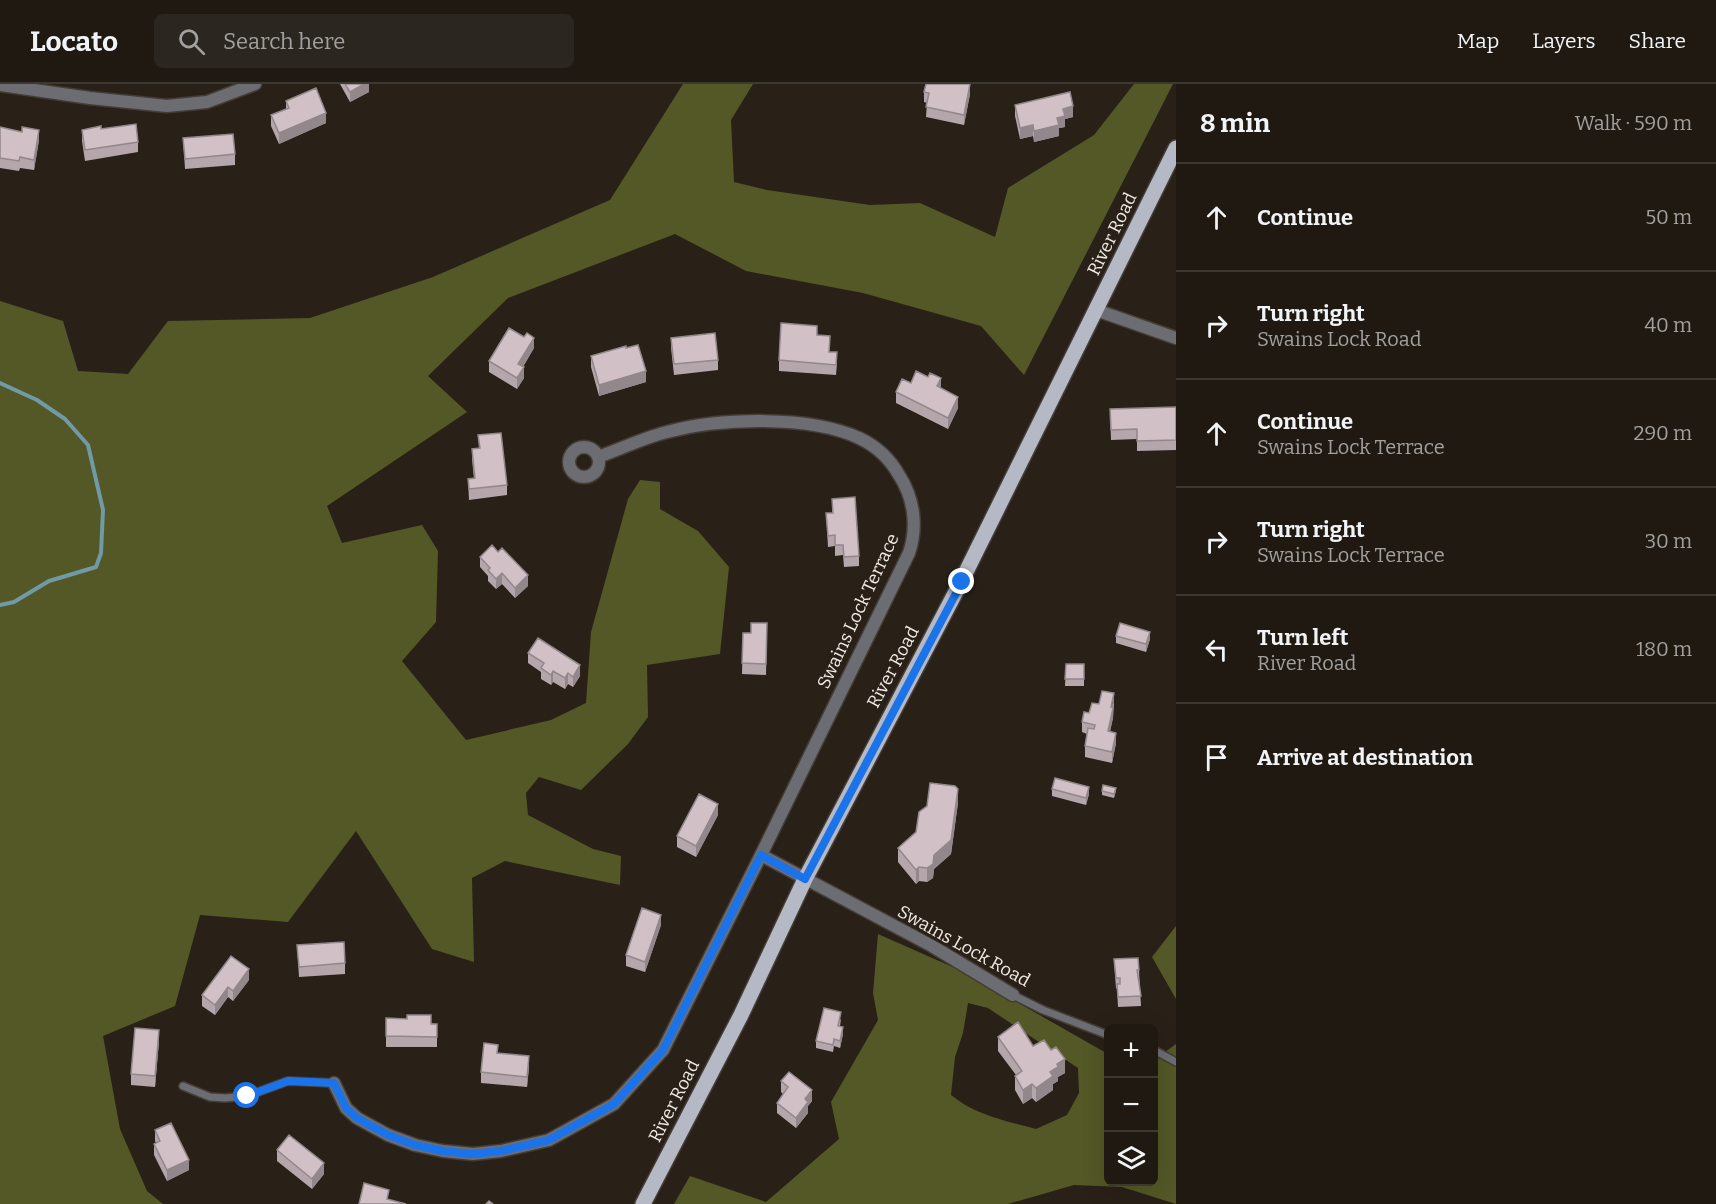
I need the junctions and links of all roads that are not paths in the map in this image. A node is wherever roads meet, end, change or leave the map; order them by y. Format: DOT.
graph roads {
  1 [pos="255,84"];
  2 [pos="0,85"];
  3 [pos="1176,148"];
  4 [pos="1096,310"];
  5 [pos="1176,338"];
  6 [pos="598,457"];
  7 [pos="761,855"];
  8 [pos="805,879"];
  9 [pos="1013,995"];
  10 [pos="1104,1033"];
  11 [pos="1158,1052"];
  12 [pos="1176,1062"];
  13 [pos="334,1083"];
  14 [pos="183,1086"];
  15 [pos="643,1204"];
  1 -- 2 [label="street"];
  3 -- 4 [label="main road, River Road"];
  4 -- 5 [label="street"];
  4 -- 8 [label="main road, River Road"];
  6 -- 7 [label="street, Swains Lock Terrace"];
  7 -- 8 [label="street"];
  7 -- 13 [label="street, Swains Lock Terrace"];
  8 -- 9 [label="street, Swains Lock Road"];
  8 -- 15 [label="main road, River Road"];
  9 -- 10 [label="lane, Swains Lock Road"];
  11 -- 12 [label="lane"];
  13 -- 14 [label="lane"];
}
